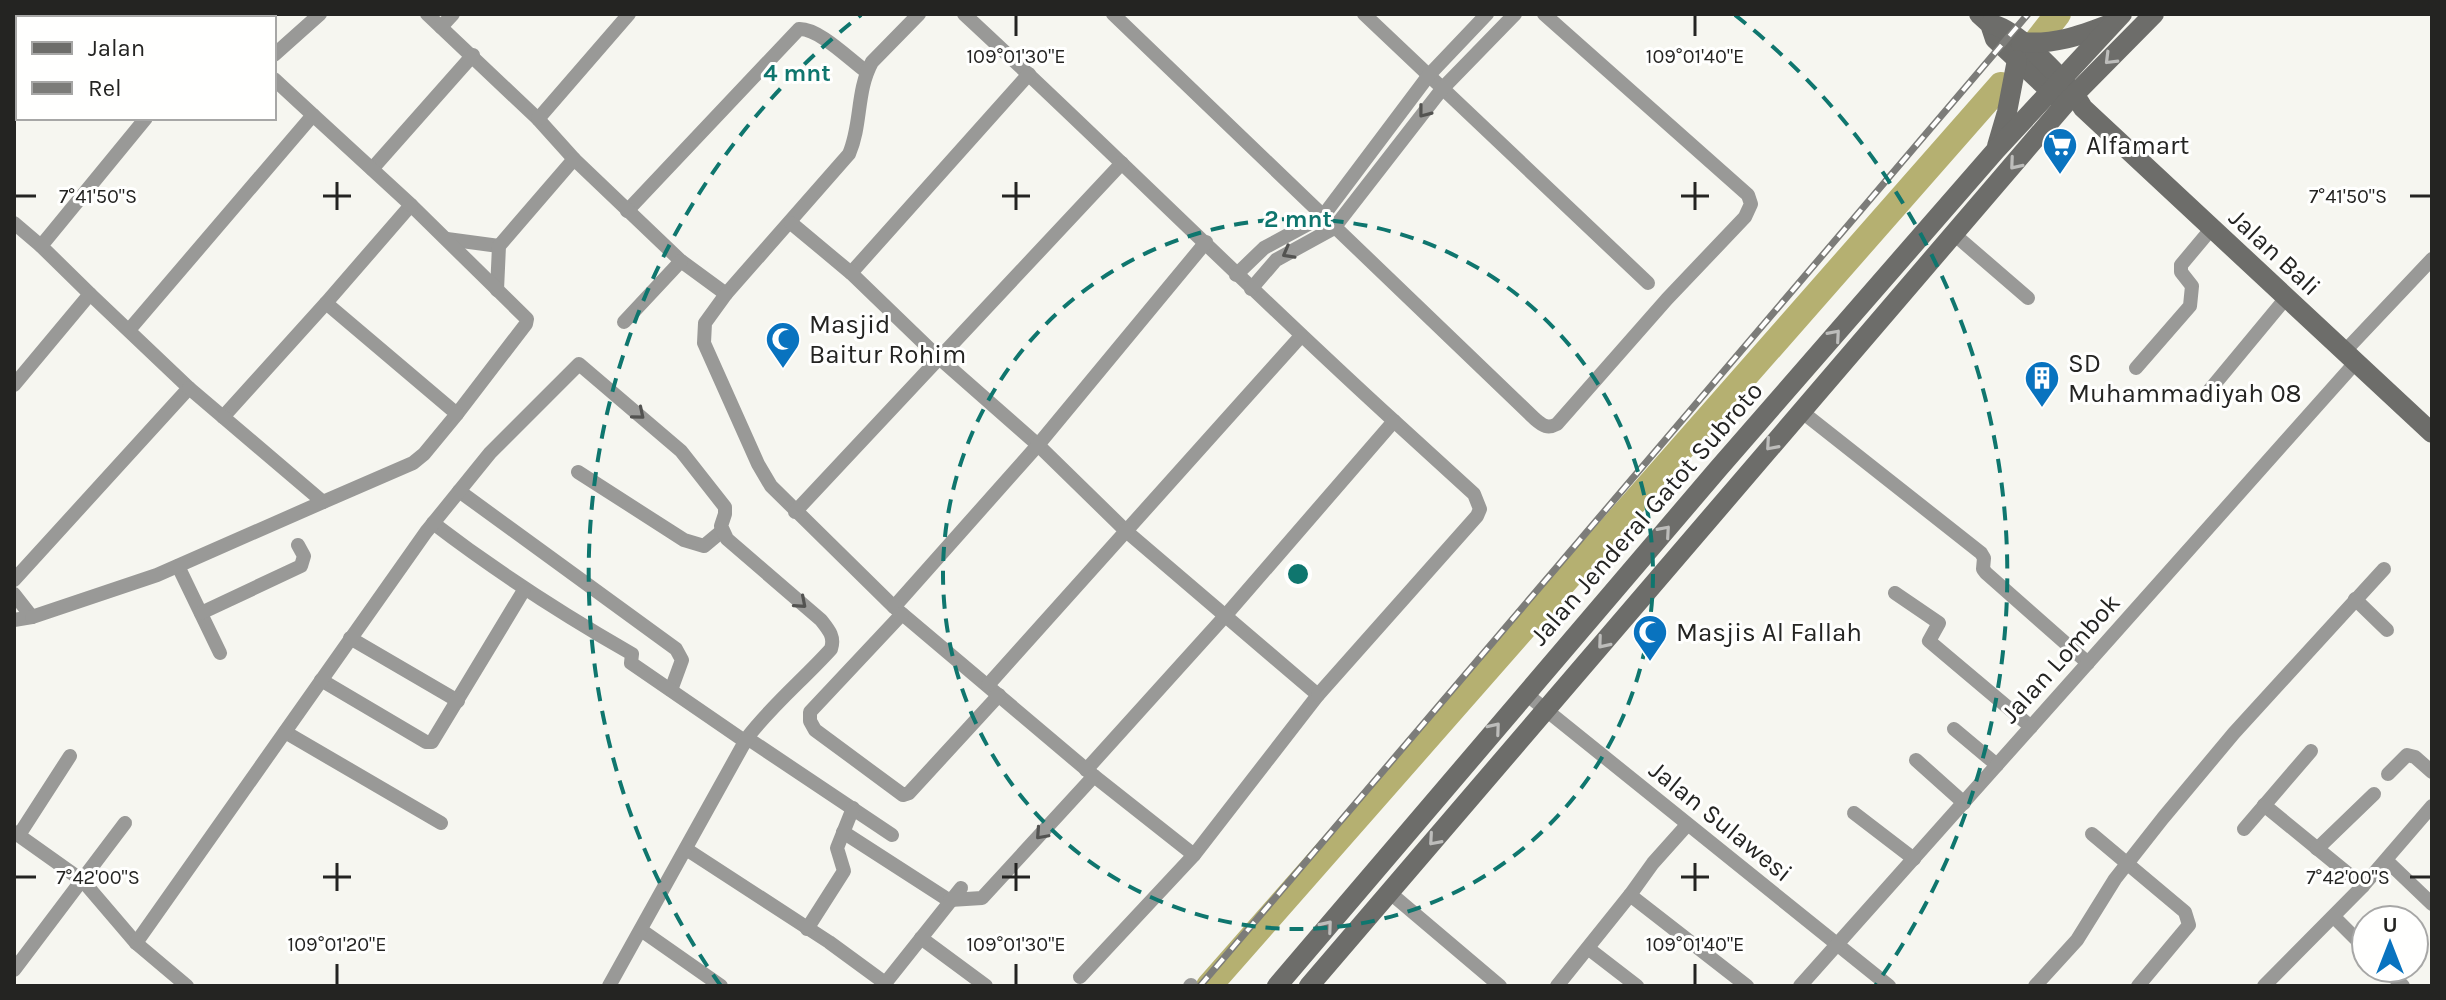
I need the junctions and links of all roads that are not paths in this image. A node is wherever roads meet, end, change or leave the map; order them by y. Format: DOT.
graph roads {
  1 [pos="320,14"];
  2 [pos="427,14"];
  3 [pos="453,14"];
  4 [pos="629,14"];
  5 [pos="919,14"];
  6 [pos="964,14"];
  7 [pos="1113,14"];
  8 [pos="1364,14"];
  9 [pos="1487,14"];
  10 [pos="1515,14"];
  11 [pos="1544,14"];
  12 [pos="2154,14"];
  13 [pos="2118,18"];
  14 [pos="1984,19"];
  15 [pos="441,27"];
  16 [pos="2019,51"];
  17 [pos="276,53"];
  18 [pos="473,55"];
  19 [pos="867,72"];
  20 [pos="1029,74"];
  21 [pos="1429,75"];
  22 [pos="276,81"];
  23 [pos="1442,89"];
  24 [pos="2067,95"];
  25 [pos="313,115"];
  26 [pos="538,119"];
  27 [pos="144,120"];
  28 [pos="1996,150"];
  29 [pos="574,159"];
  30 [pos="1122,163"];
  31 [pos="372,169"];
  32 [pos="411,205"];
  33 [pos="627,211"];
  34 [pos="1323,216"];
  35 [pos="14,223"];
  36 [pos="791,223"];
  37 [pos="1334,228"];
  38 [pos="2212,228"];
  39 [pos="1955,235"];
  40 [pos="447,239"];
  41 [pos="1206,242"];
  42 [pos="41,246"];
  43 [pos="499,246"];
  44 [pos="2432,259"];
  45 [pos="681,261"];
  46 [pos="851,273"];
  47 [pos="1236,275"];
  48 [pos="1648,283"];
  49 [pos="1251,289"];
  50 [pos="497,290"];
  51 [pos="90,294"];
  52 [pos="726,294"];
  53 [pos="2028,298"];
  54 [pos="2286,298"];
  55 [pos="326,303"];
  56 [pos="624,322"];
  57 [pos="129,330"];
  58 [pos="1301,336"];
  59 [pos="2350,356"];
  60 [pos="938,357"];
  61 [pos="2136,368"];
  62 [pos="14,385"];
  63 [pos="189,388"];
  64 [pos="2208,392"];
  65 [pos="1801,411"];
  66 [pos="457,414"];
  67 [pos="223,417"];
  68 [pos="1394,421"];
  69 [pos="2432,433"];
  70 [pos="1038,445"];
  71 [pos="578,472"];
  72 [pos="459,491"];
  73 [pos="323,502"];
  74 [pos="795,512"];
  75 [pos="433,523"];
  76 [pos="722,531"];
  77 [pos="1126,531"];
  78 [pos="298,545"];
  79 [pos="178,566"];
  80 [pos="2384,569"];
  81 [pos="14,580"];
  82 [pos="524,590"];
  83 [pos="1895,593"];
  84 [pos="14,594"];
  85 [pos="2355,599"];
  86 [pos="898,610"];
  87 [pos="201,613"];
  88 [pos="1226,615"];
  89 [pos="32,617"];
  90 [pos="14,620"];
  91 [pos="2387,630"];
  92 [pos="350,638"];
  93 [pos="220,653"];
  94 [pos="2088,663"];
  95 [pos="321,680"];
  96 [pos="671,690"];
  97 [pos="994,690"];
  98 [pos="1525,693"];
  99 [pos="1318,695"];
  100 [pos="458,701"];
  101 [pos="1547,709"];
  102 [pos="2031,727"];
  103 [pos="1954,729"];
  104 [pos="285,732"];
  105 [pos="746,740"];
  106 [pos="2311,751"];
  107 [pos="70,756"];
  108 [pos="1916,760"];
  109 [pos="1997,765"];
  110 [pos="2432,772"];
  111 [pos="1090,773"];
  112 [pos="2388,774"];
  113 [pos="2374,794"];
  114 [pos="1964,803"];
  115 [pos="2264,805"];
  116 [pos="2432,806"];
  117 [pos="853,808"];
  118 [pos="1854,813"];
  119 [pos="125,823"];
  120 [pos="441,823"];
  121 [pos="1687,825"];
  122 [pos="2244,829"];
  123 [pos="843,832"];
  124 [pos="16,834"];
  125 [pos="2092,834"];
  126 [pos="892,835"];
  127 [pos="686,849"];
  128 [pos="2317,849"];
  129 [pos="1194,855"];
  130 [pos="1914,859"];
  131 [pos="2387,861"];
  132 [pos="2126,865"];
  133 [pos="83,881"];
  134 [pos="2363,886"];
  135 [pos="961,888"];
  136 [pos="1389,892"];
  137 [pos="1630,895"];
  138 [pos="950,900"];
  139 [pos="2432,904"];
  140 [pos="2334,917"];
  141 [pos="807,929"];
  142 [pos="641,930"];
  143 [pos="2350,933"];
  144 [pos="921,938"];
  145 [pos="136,943"];
  146 [pos="1836,945"];
  147 [pos="1589,949"];
  148 [pos="14,970"];
  149 [pos="1080,977"];
  150 [pos="884,984"];
  151 [pos="187,986"];
  152 [pos="609,986"];
  153 [pos="721,986"];
  154 [pos="986,986"];
  155 [pos="1277,986"];
  156 [pos="1309,986"];
  157 [pos="1500,986"];
  158 [pos="1557,986"];
  159 [pos="1637,986"];
  160 [pos="1747,986"];
  161 [pos="1800,986"];
  162 [pos="1889,986"];
  163 [pos="2035,986"];
  164 [pos="2138,986"];
  165 [pos="2264,986"];
  1 -- 17 [label="street"];
  2 -- 15 [label="street"];
  3 -- 15 [label="street"];
  4 -- 26 [label="street"];
  5 -- 19 [label="street"];
  6 -- 20 [label="street"];
  7 -- 34 [label="street"];
  8 -- 21 [label="street"];
  9 -- 21 [label="street"];
  10 -- 23 [label="street"];
  11 -- 37 [label="street"];
  12 -- 24 [label="main road, one-way"];
  13 -- 16 [label="main road"];
  13 -- 24 [label="main road"];
  14 -- 16 [label="main road, Jalan Bali"];
  15 -- 18 [label="street"];
  16 -- 24 [label="main road, Jalan Bali"];
  16 -- 28 [label="main road"];
  18 -- 26 [label="street"];
  18 -- 31 [label="street"];
  19 -- 33 [label="street"];
  19 -- 36 [label="street"];
  20 -- 30 [label="street"];
  20 -- 46 [label="street"];
  21 -- 23 [label="street"];
  21 -- 34 [label="street"];
  22 -- 25 [label="street"];
  23 -- 37 [label="street, one-way"];
  23 -- 48 [label="street"];
  24 -- 28 [label="main road, Jalan Jenderal Gatot Subroto"];
  24 -- 38 [label="main road, Jalan Bali"];
  24 -- 39 [label="main road, Jalan Jenderal Gatot Subroto, one-way"];
  25 -- 31 [label="street"];
  25 -- 57 [label="street"];
  26 -- 29 [label="street"];
  27 -- 42 [label="street"];
  98 -- 28 [label="main road, Jalan Jenderal Gatot Subroto, one-way"];
  29 -- 33 [label="street"];
  29 -- 43 [label="street"];
  30 -- 41 [label="street"];
  30 -- 60 [label="street"];
  31 -- 32 [label="street"];
  32 -- 40 [label="street"];
  32 -- 55 [label="street"];
  33 -- 45 [label="street"];
  34 -- 37 [label="street"];
  34 -- 47 [label="street"];
  35 -- 42 [label="street"];
  36 -- 46 [label="street"];
  36 -- 52 [label="street"];
  37 -- 49 [label="street, one-way"];
  38 -- 54 [label="main road, Jalan Bali"];
  38 -- 61 [label="street"];
  39 -- 53 [label="street"];
  39 -- 65 [label="main road, Jalan Jenderal Gatot Subroto"];
  40 -- 43 [label="street"];
  40 -- 50 [label="street"];
  41 -- 47 [label="street"];
  41 -- 70 [label="street"];
  42 -- 51 [label="street"];
  43 -- 50 [label="street"];
  44 -- 59 [label="street, Jalan Lombok"];
  45 -- 52 [label="street"];
  45 -- 56 [label="street"];
  46 -- 60 [label="street"];
  47 -- 49 [label="street"];
  49 -- 58 [label="street"];
  50 -- 66 [label="street"];
  51 -- 57 [label="street"];
  51 -- 62 [label="street"];
  52 -- 74 [label="street"];
  54 -- 59 [label="main road, Jalan Bali"];
  54 -- 64 [label="street"];
  55 -- 66 [label="street"];
  55 -- 67 [label="street"];
  57 -- 63 [label="street"];
  58 -- 68 [label="street"];
  58 -- 77 [label="street"];
  59 -- 69 [label="main road, Jalan Bali"];
  59 -- 94 [label="street, Jalan Lombok"];
  60 -- 70 [label="street"];
  60 -- 74 [label="street"];
  63 -- 67 [label="street"];
  63 -- 81 [label="street"];
  65 -- 94 [label="street"];
  65 -- 101 [label="main road, Jalan Jenderal Gatot Subroto, one-way"];
  66 -- 73 [label="street"];
  67 -- 73 [label="street"];
  68 -- 88 [label="street"];
  68 -- 99 [label="street"];
  70 -- 77 [label="street"];
  70 -- 86 [label="street"];
  71 -- 76 [label="street"];
  72 -- 75 [label="street"];
  72 -- 76 [label="street, one-way"];
  72 -- 96 [label="street"];
  73 -- 79 [label="street"];
  74 -- 86 [label="street"];
  75 -- 82 [label="street"];
  75 -- 92 [label="street"];
  76 -- 105 [label="street, one-way"];
  77 -- 88 [label="street"];
  77 -- 97 [label="street"];
  78 -- 87 [label="street"];
  79 -- 87 [label="street"];
  79 -- 89 [label="street"];
  80 -- 85 [label="street"];
  82 -- 96 [label="street"];
  82 -- 100 [label="street"];
  83 -- 102 [label="street"];
  84 -- 89 [label="street"];
  85 -- 91 [label="street"];
  85 -- 132 [label="street"];
  86 -- 97 [label="street"];
  86 -- 97 [label="street"];
  87 -- 93 [label="street"];
  88 -- 99 [label="street"];
  88 -- 111 [label="street"];
  89 -- 90 [label="street"];
  92 -- 95 [label="street"];
  92 -- 100 [label="street"];
  94 -- 102 [label="street, Jalan Lombok"];
  95 -- 100 [label="street"];
  95 -- 104 [label="street"];
  96 -- 105 [label="street"];
  97 -- 111 [label="street"];
  98 -- 101 [label="street, Jalan Sulawesi"];
  155 -- 98 [label="main road, Jalan Jenderal Gatot Subroto, one-way"];
  99 -- 129 [label="street"];
  101 -- 121 [label="street, Jalan Sulawesi"];
  101 -- 136 [label="main road, Jalan Jenderal Gatot Subroto, one-way"];
  102 -- 109 [label="street, Jalan Lombok"];
  103 -- 109 [label="street"];
  104 -- 120 [label="street"];
  104 -- 145 [label="street"];
  105 -- 117 [label="street"];
  105 -- 127 [label="street"];
  106 -- 115 [label="street"];
  107 -- 124 [label="street"];
  108 -- 114 [label="street"];
  109 -- 114 [label="street, Jalan Lombok"];
  110 -- 112 [label="street"];
  111 -- 129 [label="street"];
  111 -- 138 [label="street, one-way"];
  113 -- 128 [label="street"];
  114 -- 130 [label="street, Jalan Lombok"];
  115 -- 122 [label="street"];
  115 -- 128 [label="street"];
  116 -- 131 [label="street"];
  117 -- 123 [label="street"];
  117 -- 126 [label="street"];
  118 -- 130 [label="street"];
  119 -- 133 [label="street"];
  121 -- 137 [label="street"];
  121 -- 146 [label="street, Jalan Sulawesi"];
  123 -- 138 [label="street"];
  123 -- 141 [label="street"];
  124 -- 133 [label="street"];
  125 -- 132 [label="street"];
  127 -- 141 [label="street"];
  127 -- 142 [label="street"];
  128 -- 134 [label="street"];
  129 -- 149 [label="street"];
  130 -- 146 [label="street, Jalan Lombok"];
  131 -- 134 [label="street"];
  131 -- 139 [label="street"];
  132 -- 163 [label="street"];
  132 -- 164 [label="street"];
  133 -- 145 [label="street"];
  133 -- 148 [label="street"];
  134 -- 140 [label="street"];
  135 -- 138 [label="street"];
  136 -- 156 [label="main road, Jalan Jenderal Gatot Subroto"];
  136 -- 157 [label="street"];
  137 -- 147 [label="street"];
  137 -- 160 [label="street"];
  138 -- 144 [label="street"];
  140 -- 143 [label="street"];
  140 -- 165 [label="street"];
  141 -- 150 [label="street"];
  142 -- 152 [label="street"];
  142 -- 153 [label="street"];
  144 -- 150 [label="street"];
  144 -- 154 [label="street"];
  145 -- 151 [label="street"];
  146 -- 161 [label="street, Jalan Lombok"];
  146 -- 162 [label="street, Jalan Sulawesi"];
  147 -- 158 [label="street"];
  147 -- 159 [label="street"];
}
